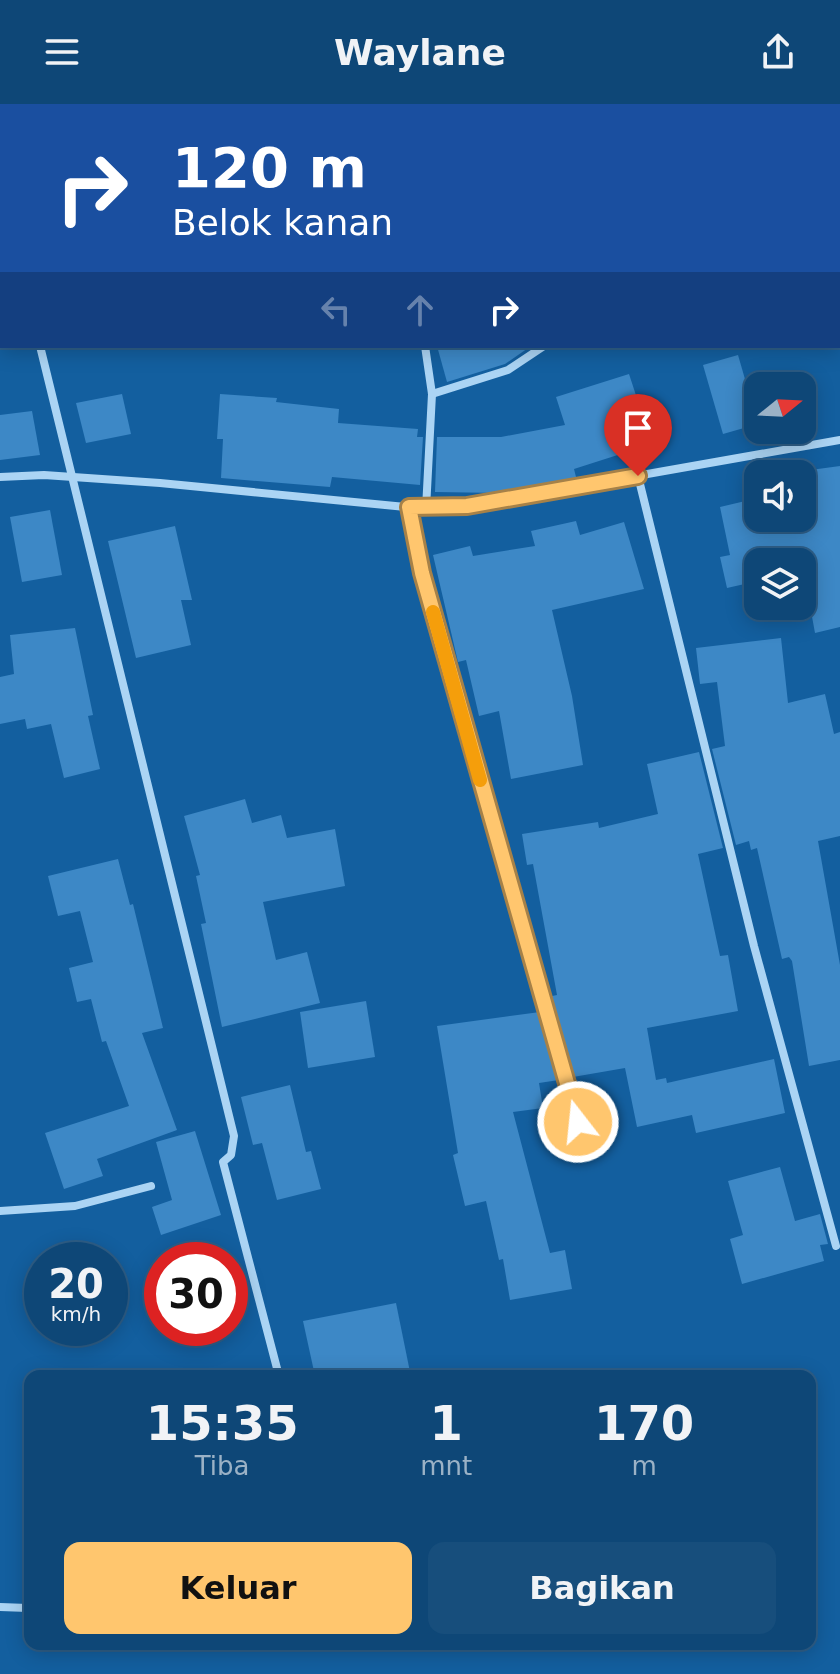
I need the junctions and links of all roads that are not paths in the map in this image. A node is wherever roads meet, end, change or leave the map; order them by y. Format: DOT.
graph roads {
  1 [pos="41,348"];
  2 [pos="425,348"];
  3 [pos="541,348"];
  4 [pos="432,394"];
  5 [pos="840,440"];
  6 [pos="638,476"];
  7 [pos="0,477"];
  8 [pos="74,478"];
  9 [pos="409,507"];
  10 [pos="426,509"];
  11 [pos="578,1122"];
  12 [pos="151,1186"];
  13 [pos="0,1211"];
  14 [pos="836,1246"];
  15 [pos="277,1370"];
  16 [pos="0,1607"];
  17 [pos="24,1608"];
  1 -- 8 [label="street"];
  2 -- 4 [label="street"];
  3 -- 4 [label="street"];
  4 -- 10 [label="street"];
  5 -- 6 [label="street"];
  6 -- 10 [label="street"];
  6 -- 14 [label="street"];
  7 -- 8 [label="street"];
  8 -- 9 [label="street"];
  8 -- 15 [label="street"];
  9 -- 10 [label="street"];
  9 -- 11 [label="street"];
  12 -- 13 [label="street"];
  16 -- 17 [label="street"];
}
